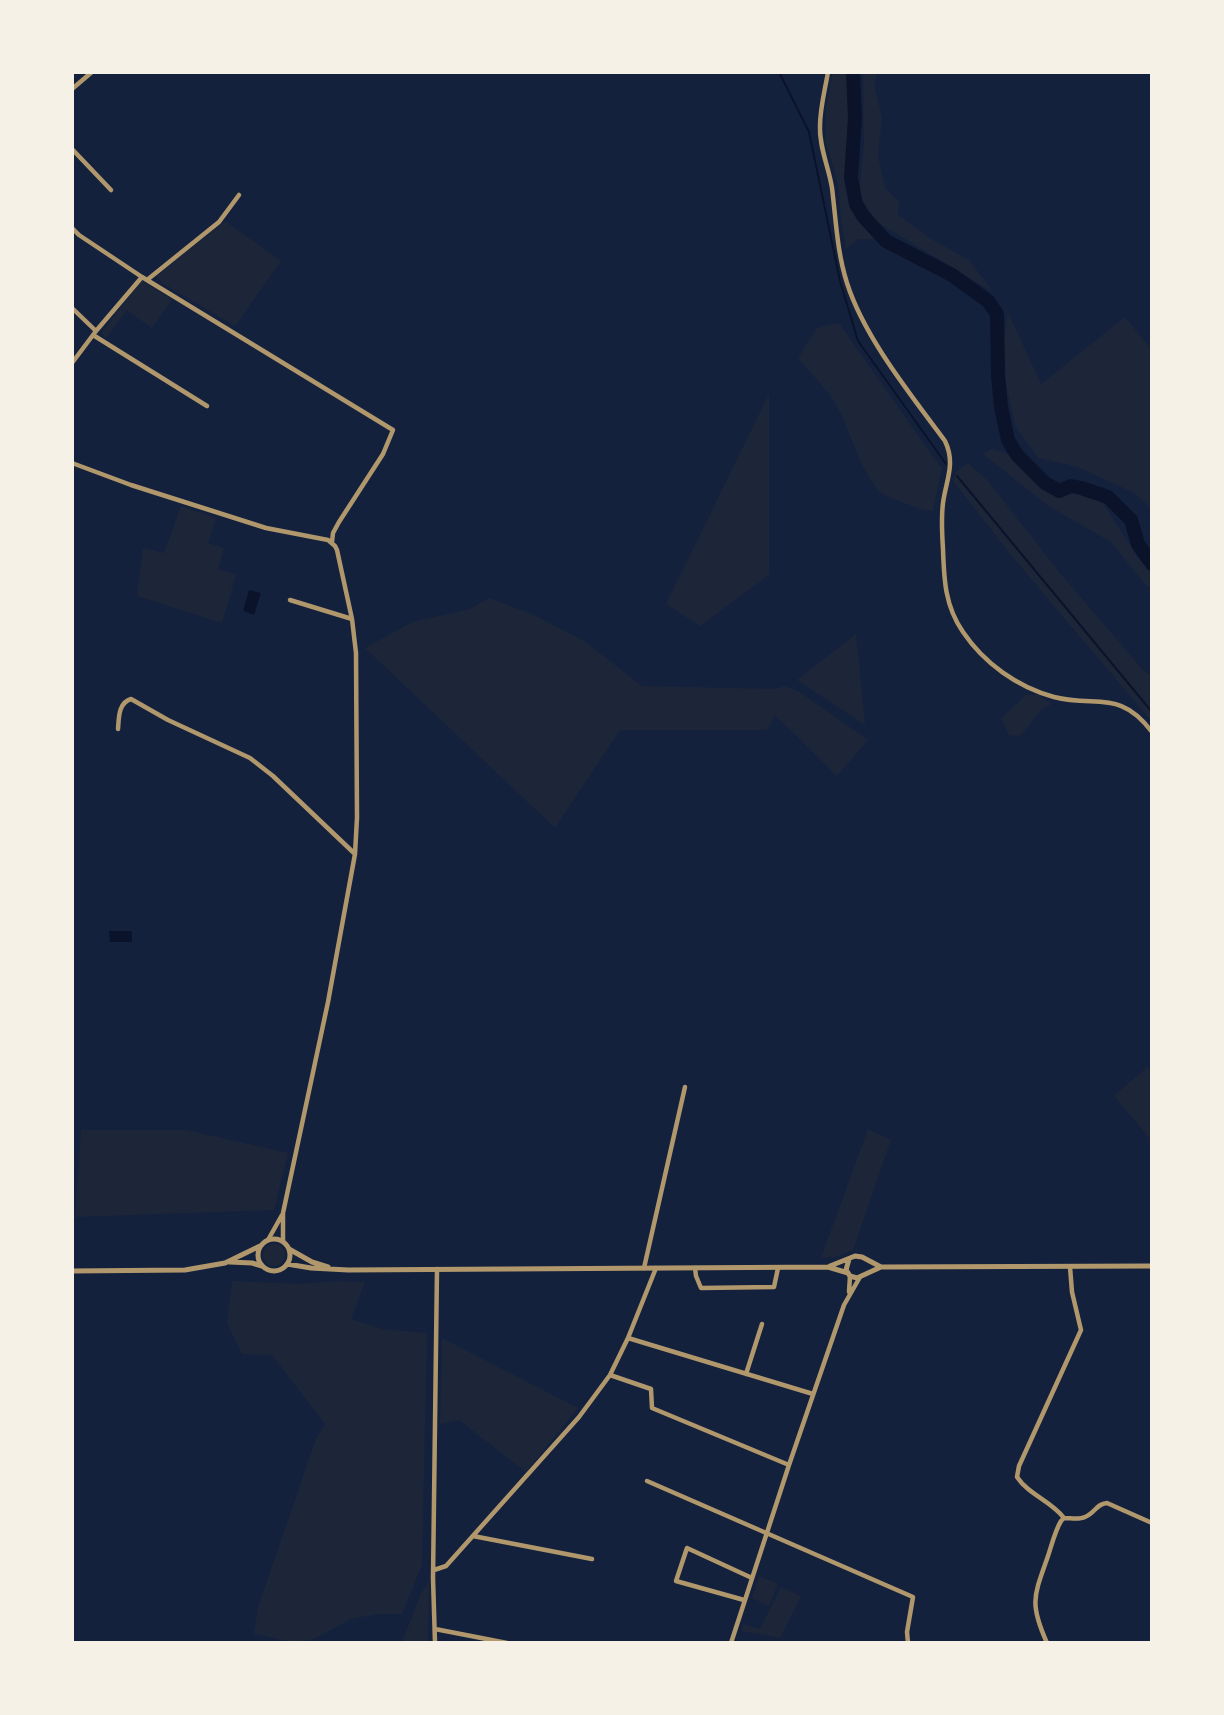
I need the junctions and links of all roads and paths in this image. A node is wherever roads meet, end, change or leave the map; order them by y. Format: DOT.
graph roads {
  1 [pos="92,72"];
  2 [pos="828,72"];
  3 [pos="72,89"];
  4 [pos="72,149"];
  5 [pos="111,190"];
  6 [pos="239,195"];
  7 [pos="72,228"];
  8 [pos="144,279"];
  9 [pos="72,308"];
  10 [pos="94,333"];
  11 [pos="72,363"];
  12 [pos="207,406"];
  13 [pos="72,463"];
  14 [pos="332,542"];
  15 [pos="290,600"];
  16 [pos="352,619"];
  17 [pos="118,729"];
  18 [pos="1152,732"];
  19 [pos="355,854"];
  20 [pos="685,1087"];
  21 [pos="283,1213"];
  22 [pos="268,1240"];
  23 [pos="283,1241"];
  24 [pos="260,1246"];
  25 [pos="289,1249"];
  26 [pos="849,1259"];
  27 [pos="865,1259"];
  28 [pos="225,1263"];
  29 [pos="287,1264"];
  30 [pos="263,1266"];
  31 [pos="1152,1266"];
  32 [pos="828,1267"];
  33 [pos="881,1267"];
  34 [pos="1070,1267"];
  35 [pos="644,1268"];
  36 [pos="656,1268"];
  37 [pos="695,1268"];
  38 [pos="778,1268"];
  39 [pos="335,1269"];
  40 [pos="437,1269"];
  41 [pos="72,1271"];
  42 [pos="866,1273"];
  43 [pos="849,1274"];
  44 [pos="860,1277"];
  45 [pos="849,1295"];
  46 [pos="762,1324"];
  47 [pos="628,1338"];
  48 [pos="746,1374"];
  49 [pos="610,1375"];
  50 [pos="813,1394"];
  51 [pos="789,1465"];
  52 [pos="647,1481"];
  53 [pos="1064,1518"];
  54 [pos="1152,1523"];
  55 [pos="766,1533"];
  56 [pos="473,1536"];
  57 [pos="592,1559"];
  58 [pos="434,1570"];
  59 [pos="752,1578"];
  60 [pos="744,1600"];
  61 [pos="435,1629"];
  62 [pos="435,1643"];
  63 [pos="507,1643"];
  64 [pos="731,1643"];
  65 [pos="908,1643"];
  66 [pos="1047,1643"];
  1 -- 3 [label="street"];
  2 -- 18 [label="street"];
  4 -- 5 [label="street"];
  6 -- 8 [label="street"];
  7 -- 8 [label="street"];
  8 -- 10 [label="street"];
  8 -- 14 [label="street"];
  9 -- 10 [label="street"];
  10 -- 11 [label="street"];
  10 -- 12 [label="street"];
  13 -- 14 [label="street"];
  14 -- 16 [label="street"];
  15 -- 16 [label="street"];
  16 -- 19 [label="street"];
  17 -- 19 [label="street"];
  19 -- 21 [label="street"];
  20 -- 35 [label="street"];
  21 -- 22 [label="street"];
  21 -- 23 [label="street"];
  22 -- 23 [label="street"];
  22 -- 24 [label="street"];
  23 -- 25 [label="street"];
  24 -- 28 [label="street"];
  24 -- 30 [label="street"];
  25 -- 29 [label="street"];
  25 -- 39 [label="street"];
  26 -- 27 [label="street"];
  26 -- 32 [label="street"];
  26 -- 43 [label="street"];
  27 -- 33 [label="street"];
  27 -- 42 [label="street"];
  28 -- 30 [label="street"];
  28 -- 41 [label="street"];
  29 -- 30 [label="street"];
  29 -- 39 [label="street"];
  31 -- 34 [label="street"];
  32 -- 38 [label="street"];
  32 -- 43 [label="street"];
  33 -- 34 [label="street"];
  33 -- 42 [label="street"];
  34 -- 53 [label="street"];
  35 -- 36 [label="street"];
  35 -- 40 [label="street"];
  36 -- 37 [label="street"];
  36 -- 47 [label="street"];
  37 -- 38 [label="street"];
  37 -- 38 [label="street"];
  39 -- 40 [label="street"];
  40 -- 58 [label="street"];
  42 -- 44 [label="street"];
  43 -- 44 [label="street"];
  43 -- 45 [label="street"];
  44 -- 45 [label="street"];
  45 -- 50 [label="street"];
  46 -- 48 [label="street"];
  47 -- 48 [label="street"];
  47 -- 49 [label="street"];
  48 -- 50 [label="street"];
  49 -- 51 [label="street"];
  49 -- 56 [label="street"];
  50 -- 51 [label="street"];
  51 -- 55 [label="street"];
  52 -- 55 [label="street"];
  53 -- 54 [label="street"];
  53 -- 66 [label="street"];
  55 -- 59 [label="street"];
  55 -- 65 [label="street"];
  56 -- 57 [label="street"];
  56 -- 58 [label="street"];
  58 -- 61 [label="street"];
  59 -- 60 [label="street"];
  59 -- 60 [label="street"];
  60 -- 64 [label="street"];
  61 -- 62 [label="street"];
  61 -- 63 [label="street"];
}
